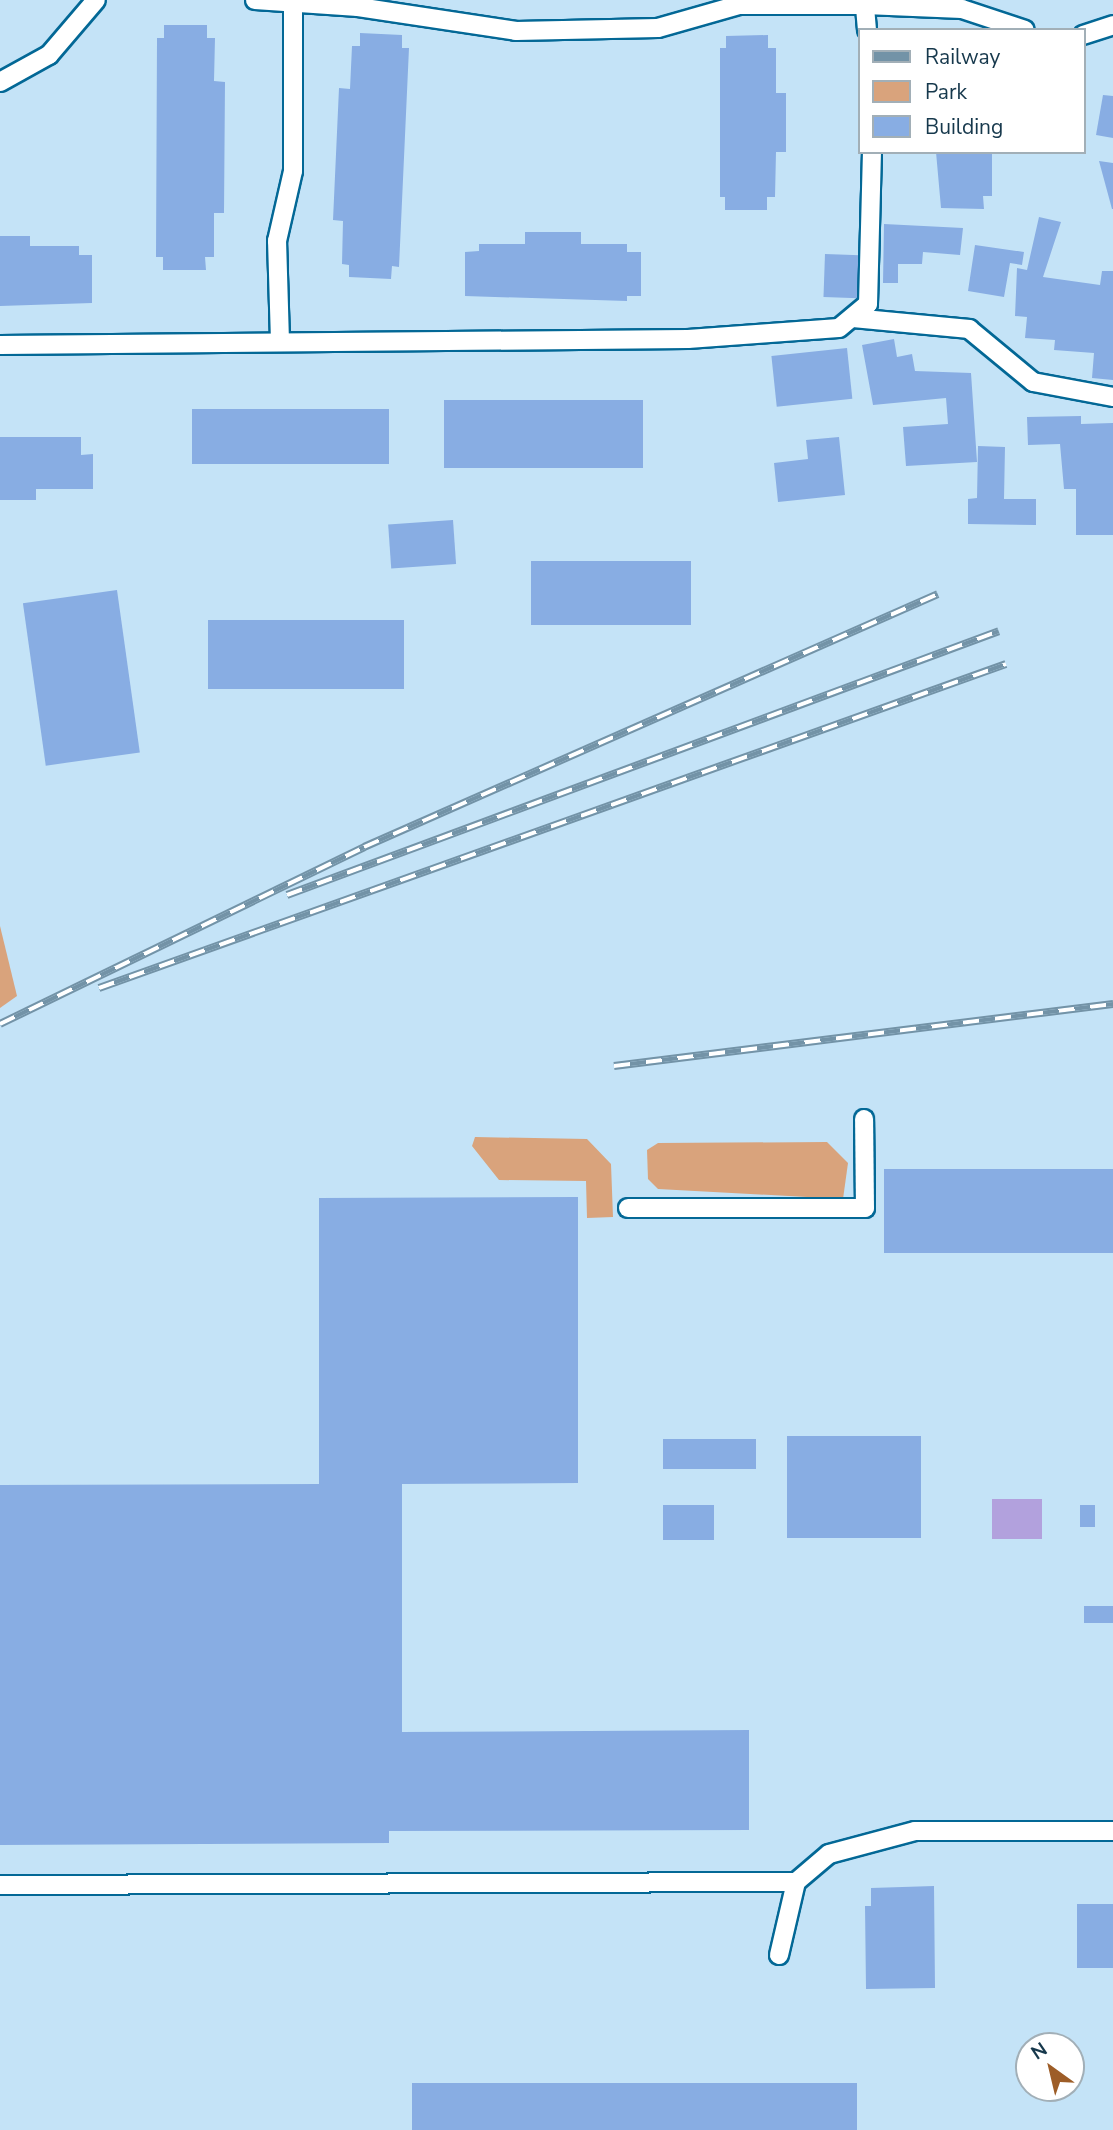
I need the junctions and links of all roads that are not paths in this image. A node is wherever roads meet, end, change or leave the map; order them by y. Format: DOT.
graph roads {
  1 [pos="96,0"];
  2 [pos="255,0"];
  3 [pos="293,2"];
  4 [pos="865,5"];
  5 [pos="1113,25"];
  6 [pos="867,28"];
  7 [pos="1019,28"];
  8 [pos="1085,33"];
  9 [pos="0,82"];
  10 [pos="872,154"];
  11 [pos="853,318"];
  12 [pos="280,341"];
  13 [pos="0,345"];
  14 [pos="1113,397"];
  15 [pos="864,1119"];
  16 [pos="628,1208"];
  17 [pos="1113,1831"];
  18 [pos="796,1882"];
  19 [pos="0,1885"];
  20 [pos="779,1955"];
  1 -- 9 [label="lane"];
  2 -- 3 [label="lane"];
  3 -- 4 [label="lane"];
  3 -- 12 [label="lane"];
  4 -- 6 [label="lane"];
  4 -- 7 [label="lane"];
  5 -- 8 [label="lane"];
  10 -- 11 [label="lane"];
  11 -- 12 [label="lane"];
  11 -- 14 [label="lane"];
  12 -- 13 [label="lane"];
  15 -- 16 [label="lane"];
  17 -- 18 [label="lane"];
  18 -- 19 [label="lane"];
  18 -- 20 [label="lane"];
}
